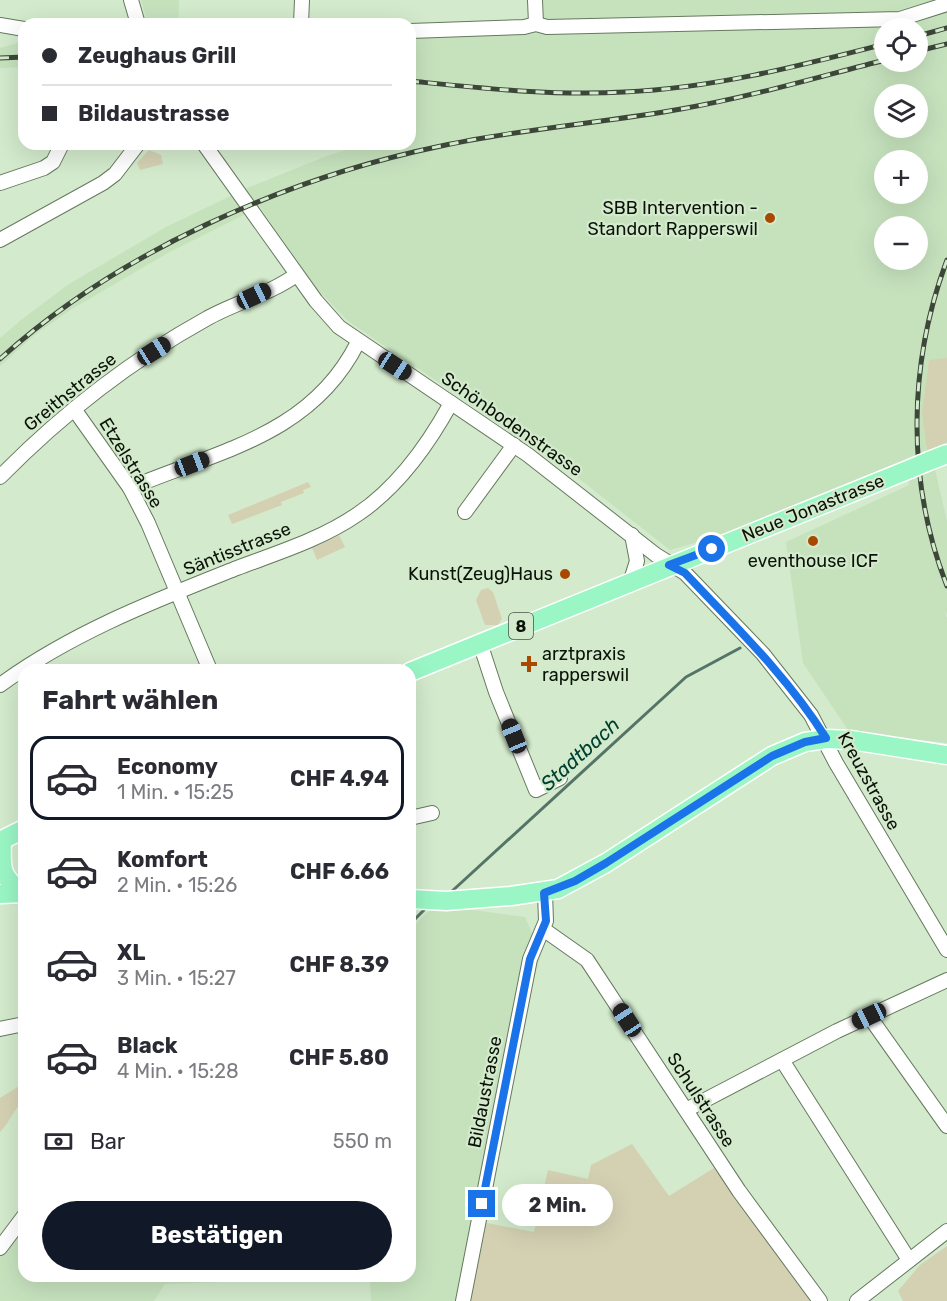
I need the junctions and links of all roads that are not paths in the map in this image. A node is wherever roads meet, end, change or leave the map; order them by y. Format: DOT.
graph roads {
  1 [pos="131,0"];
  2 [pos="302,0"];
  3 [pos="535,0"];
  4 [pos="947,4"];
  5 [pos="136,18"];
  6 [pos="301,18"];
  7 [pos="536,24"];
  8 [pos="0,25"];
  9 [pos="18,28"];
  10 [pos="416,32"];
  11 [pos="59,150"];
  12 [pos="133,150"];
  13 [pos="208,150"];
  14 [pos="0,171"];
  15 [pos="6,180"];
  16 [pos="0,240"];
  17 [pos="296,275"];
  18 [pos="358,342"];
  19 [pos="451,403"];
  20 [pos="74,409"];
  21 [pos="514,445"];
  22 [pos="947,454"];
  23 [pos="0,477"];
  24 [pos="130,488"];
  25 [pos="465,512"];
  26 [pos="632,535"];
  27 [pos="669,565"];
  28 [pos="631,580"];
  29 [pos="178,592"];
  30 [pos="480,643"];
  31 [pos="33,664"];
  32 [pos="208,664"];
  33 [pos="416,670"];
  34 [pos="18,673"];
  35 [pos="0,685"];
  36 [pos="826,738"];
  37 [pos="947,754"];
  38 [pos="560,778"];
  39 [pos="432,813"];
  40 [pos="416,817"];
  41 [pos="18,832"];
  42 [pos="1,840"];
  43 [pos="18,889"];
  44 [pos="18,893"];
  45 [pos="544,893"];
  46 [pos="0,894"];
  47 [pos="416,899"];
  48 [pos="543,929"];
  49 [pos="947,950"];
  50 [pos="947,980"];
  51 [pos="869,1016"];
  52 [pos="18,1025"];
  53 [pos="0,1029"];
  54 [pos="782,1060"];
  55 [pos="686,1110"];
  56 [pos="947,1126"];
  57 [pos="18,1224"];
  58 [pos="947,1231"];
  59 [pos="0,1248"];
  60 [pos="909,1260"];
  61 [pos="463,1301"];
  62 [pos="820,1301"];
  63 [pos="856,1301"];
  1 -- 5 [label="street"];
  2 -- 6 [label="street"];
  3 -- 7 [label="street"];
  4 -- 7 [label="street"];
  7 -- 10 [label="street"];
  8 -- 9 [label="street"];
  11 -- 15 [label="street"];
  12 -- 16 [label="street"];
  13 -- 17 [label="street, Schönbodenstrasse"];
  14 -- 15 [label="street"];
  17 -- 18 [label="street, Schönbodenstrasse"];
  17 -- 20 [label="street, Greithstrasse"];
  18 -- 19 [label="street, Schönbodenstrasse"];
  18 -- 24 [label="street"];
  19 -- 21 [label="street, Schönbodenstrasse"];
  19 -- 29 [label="street, Säntisstrasse"];
  20 -- 23 [label="street, Greithstrasse"];
  20 -- 24 [label="street, Etzelstrasse"];
  21 -- 25 [label="street"];
  21 -- 26 [label="street, Schönbodenstrasse"];
  22 -- 27 [label="main road, Neue Jonastrasse / 8, bridge"];
  24 -- 29 [label="street, Etzelstrasse"];
  26 -- 27 [label="street, Schönbodenstrasse"];
  26 -- 28 [label="street"];
  27 -- 28 [label="main road, Neue Jonastrasse / 8"];
  27 -- 36 [label="street, Kreuzstrasse"];
  28 -- 30 [label="main road, Neue Jonastrasse / 8"];
  29 -- 31 [label="street, Säntisstrasse"];
  29 -- 32 [label="street, Etzelstrasse"];
  30 -- 33 [label="main road, Neue Jonastrasse / 8"];
  30 -- 38 [label="street"];
  34 -- 35 [label="street, Säntisstrasse"];
  36 -- 37 [label="main road"];
  36 -- 45 [label="main road"];
  36 -- 49 [label="street, Kreuzstrasse"];
  39 -- 40 [label="street"];
  41 -- 42 [label="main road"];
  42 -- 43 [label="main road"];
  44 -- 46 [label="main road"];
  45 -- 47 [label="main road"];
  45 -- 48 [label="street, Bildaustrasse"];
  48 -- 55 [label="street, Schulstrasse"];
  48 -- 61 [label="street, Bildaustrasse"];
  50 -- 51 [label="street"];
  51 -- 54 [label="street"];
  51 -- 56 [label="street"];
  52 -- 53 [label="street"];
  54 -- 55 [label="street"];
  54 -- 60 [label="street"];
  55 -- 62 [label="street, Schulstrasse"];
  57 -- 59 [label="street"];
  58 -- 60 [label="street"];
  60 -- 63 [label="street"];
}
